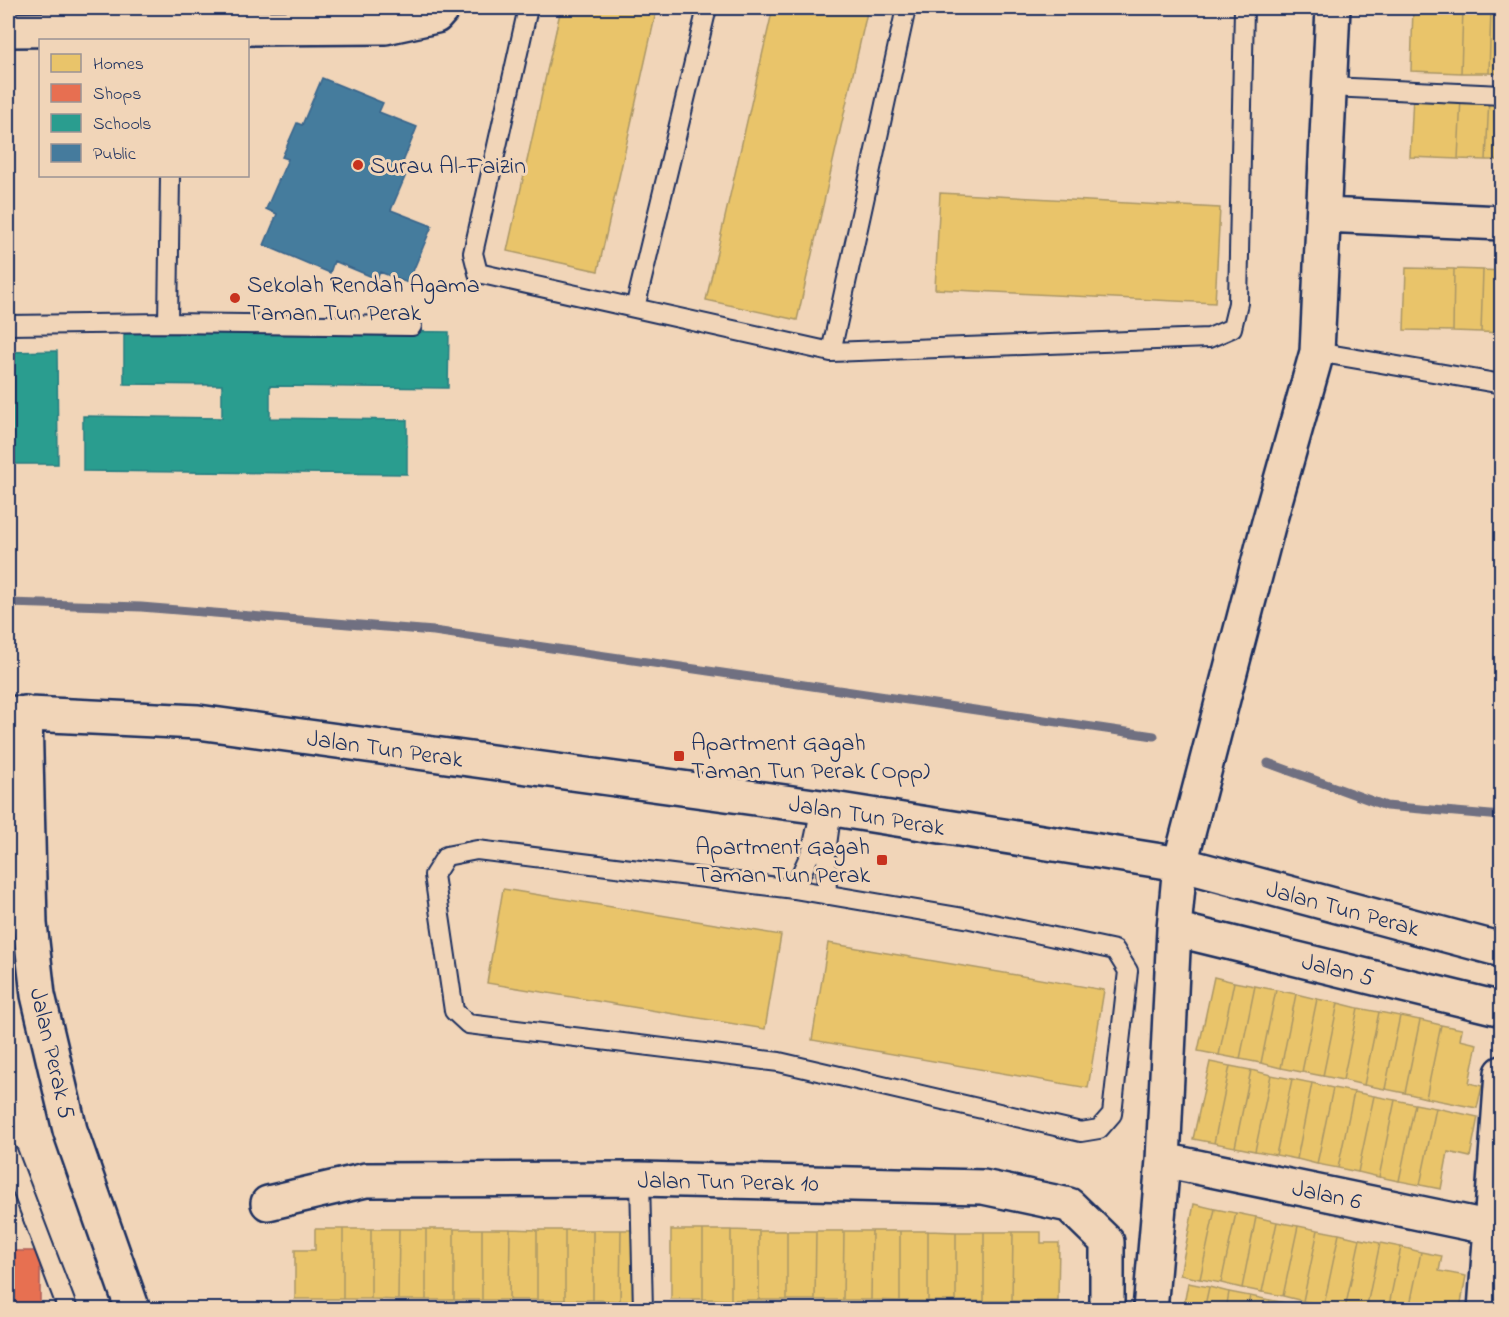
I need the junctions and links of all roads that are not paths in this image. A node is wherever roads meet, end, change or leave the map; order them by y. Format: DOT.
graph roads {
  1 [pos="443,8"];
  2 [pos="528,8"];
  3 [pos="707,8"];
  4 [pos="906,8"];
  5 [pos="1244,8"];
  6 [pos="1333,8"];
  7 [pos="8,30"];
  8 [pos="172,35"];
  9 [pos="1330,87"];
  10 [pos="1502,95"];
  11 [pos="170,177"];
  12 [pos="1324,215"];
  13 [pos="1502,223"];
  14 [pos="635,308"];
  15 [pos="168,323"];
  16 [pos="8,325"];
  17 [pos="412,326"];
  18 [pos="831,352"];
  19 [pos="1317,352"];
  20 [pos="1502,384"];
  21 [pos="16,713"];
  22 [pos="17,798"];
  23 [pos="827,808"];
  24 [pos="1180,864"];
  25 [pos="794,889"];
  26 [pos="827,895"];
  27 [pos="1174,929"];
  28 [pos="1502,950"];
  29 [pos="1502,1009"];
  30 [pos="1502,1073"];
  31 [pos="8,1153"];
  32 [pos="1163,1160"];
  33 [pos="640,1179"];
  34 [pos="268,1203"];
  35 [pos="1492,1228"];
  36 [pos="68,1310"];
  37 [pos="133,1310"];
  38 [pos="643,1310"];
  39 [pos="1107,1310"];
  40 [pos="1150,1310"];
  41 [pos="1485,1310"];
  1 -- 8 [label="street"];
  2 -- 14 [label="lane"];
  3 -- 14 [label="lane"];
  4 -- 18 [label="lane"];
  5 -- 18 [label="lane"];
  6 -- 9 [label="street"];
  7 -- 8 [label="street"];
  9 -- 10 [label="lane"];
  9 -- 12 [label="street"];
  11 -- 15 [label="lane"];
  12 -- 13 [label="street"];
  12 -- 19 [label="street"];
  14 -- 18 [label="lane"];
  15 -- 16 [label="lane"];
  15 -- 17 [label="lane"];
  19 -- 20 [label="lane"];
  19 -- 24 [label="street"];
  21 -- 22 [label="street, Jalan Perak 5"];
  21 -- 23 [label="street, Jalan Tun Perak"];
  22 -- 37 [label="street, Jalan Perak 5"];
  23 -- 24 [label="street, Jalan Tun Perak"];
  23 -- 25 [label="lane"];
  23 -- 26 [label="lane"];
  24 -- 27 [label="street"];
  24 -- 28 [label="street, Jalan Tun Perak"];
  25 -- 26 [label="lane"];
  25 -- 26 [label="lane"];
  27 -- 29 [label="street, Jalan 5"];
  27 -- 32 [label="street"];
  30 -- 35 [label="street"];
  31 -- 36 [label="lane"];
  32 -- 35 [label="street, Jalan 6"];
  32 -- 40 [label="street"];
  33 -- 34 [label="street, Jalan Tun Perak 10"];
  33 -- 38 [label="lane"];
  33 -- 39 [label="street, Jalan Tun Perak 10"];
  35 -- 41 [label="street"];
}
